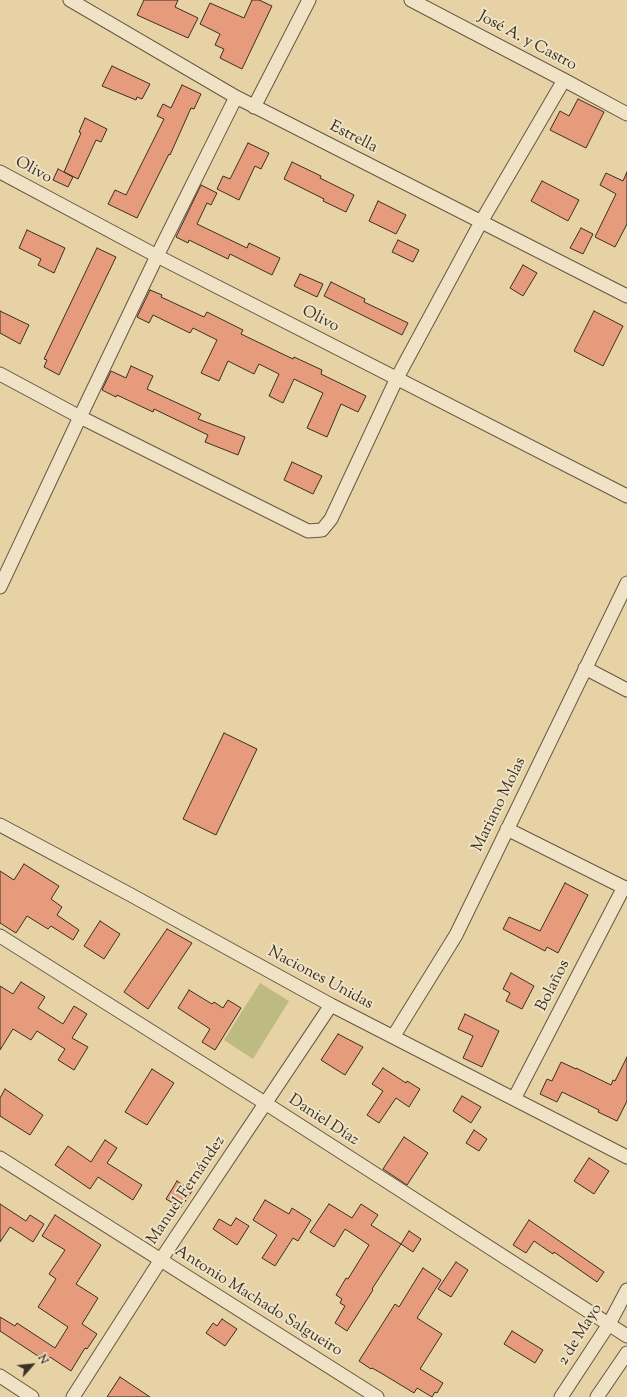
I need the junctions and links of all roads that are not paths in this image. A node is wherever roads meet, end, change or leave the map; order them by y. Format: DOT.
graph roads {
  1 [pos="70,0"];
  2 [pos="309,0"];
  3 [pos="411,0"];
  4 [pos="564,80"];
  5 [pos="236,97"];
  6 [pos="254,106"];
  7 [pos="627,114"];
  8 [pos="0,172"];
  9 [pos="481,222"];
  10 [pos="157,256"];
  11 [pos="627,296"];
  12 [pos="0,374"];
  13 [pos="397,378"];
  14 [pos="80,416"];
  15 [pos="627,496"];
  16 [pos="627,583"];
  17 [pos="0,587"];
  18 [pos="585,668"];
  19 [pos="627,690"];
  20 [pos="0,825"];
  21 [pos="508,829"];
  22 [pos="625,888"];
  23 [pos="0,936"];
  24 [pos="331,1005"];
  25 [pos="393,1037"];
  26 [pos="514,1099"];
  27 [pos="265,1104"];
  28 [pos="0,1158"];
  29 [pos="627,1158"];
  30 [pos="160,1261"];
  31 [pos="627,1290"];
  32 [pos="609,1324"];
  33 [pos="627,1336"];
  34 [pos="627,1353"];
  35 [pos="0,1376"];
  36 [pos="32,1397"];
  37 [pos="73,1397"];
  38 [pos="377,1397"];
  39 [pos="561,1397"];
  40 [pos="597,1397"];
  1 -- 5 [label="street, Estrella"];
  2 -- 6 [label="street"];
  3 -- 4 [label="street, José A. y Castro"];
  4 -- 7 [label="street, José A. y Castro"];
  4 -- 9 [label="street"];
  5 -- 6 [label="street, Estrella"];
  5 -- 10 [label="street"];
  6 -- 9 [label="street, Estrella"];
  8 -- 10 [label="street, Olivo"];
  9 -- 11 [label="street, Estrella"];
  9 -- 13 [label="street"];
  10 -- 13 [label="street, Olivo"];
  10 -- 14 [label="street"];
  12 -- 14 [label="street"];
  13 -- 14 [label="street"];
  13 -- 15 [label="street, Olivo"];
  14 -- 17 [label="street"];
  16 -- 18 [label="street, Mariano Molas"];
  18 -- 19 [label="street"];
  18 -- 21 [label="street, Mariano Molas"];
  20 -- 24 [label="street, Naciones Unidas"];
  21 -- 22 [label="street"];
  21 -- 25 [label="street, Mariano Molas"];
  22 -- 26 [label="street, Bolaños"];
  23 -- 27 [label="street, Daniel Díaz"];
  24 -- 25 [label="street, Naciones Unidas"];
  24 -- 27 [label="street, Manuel Fernández"];
  25 -- 26 [label="street, Naciones Unidas"];
  26 -- 29 [label="street, Naciones Unidas"];
  27 -- 30 [label="street, Manuel Fernández"];
  27 -- 32 [label="street, Daniel Díaz"];
  28 -- 30 [label="street, Antonio Machado Salgueiro"];
  30 -- 37 [label="street, Manuel Fernández"];
  30 -- 38 [label="street, Antonio Machado Salgueiro"];
  31 -- 32 [label="street, 2 de Mayo"];
  32 -- 33 [label="street, Daniel Díaz"];
  32 -- 39 [label="street, 2 de Mayo"];
  34 -- 40 [label="street"];
  35 -- 36 [label="street"];
}
